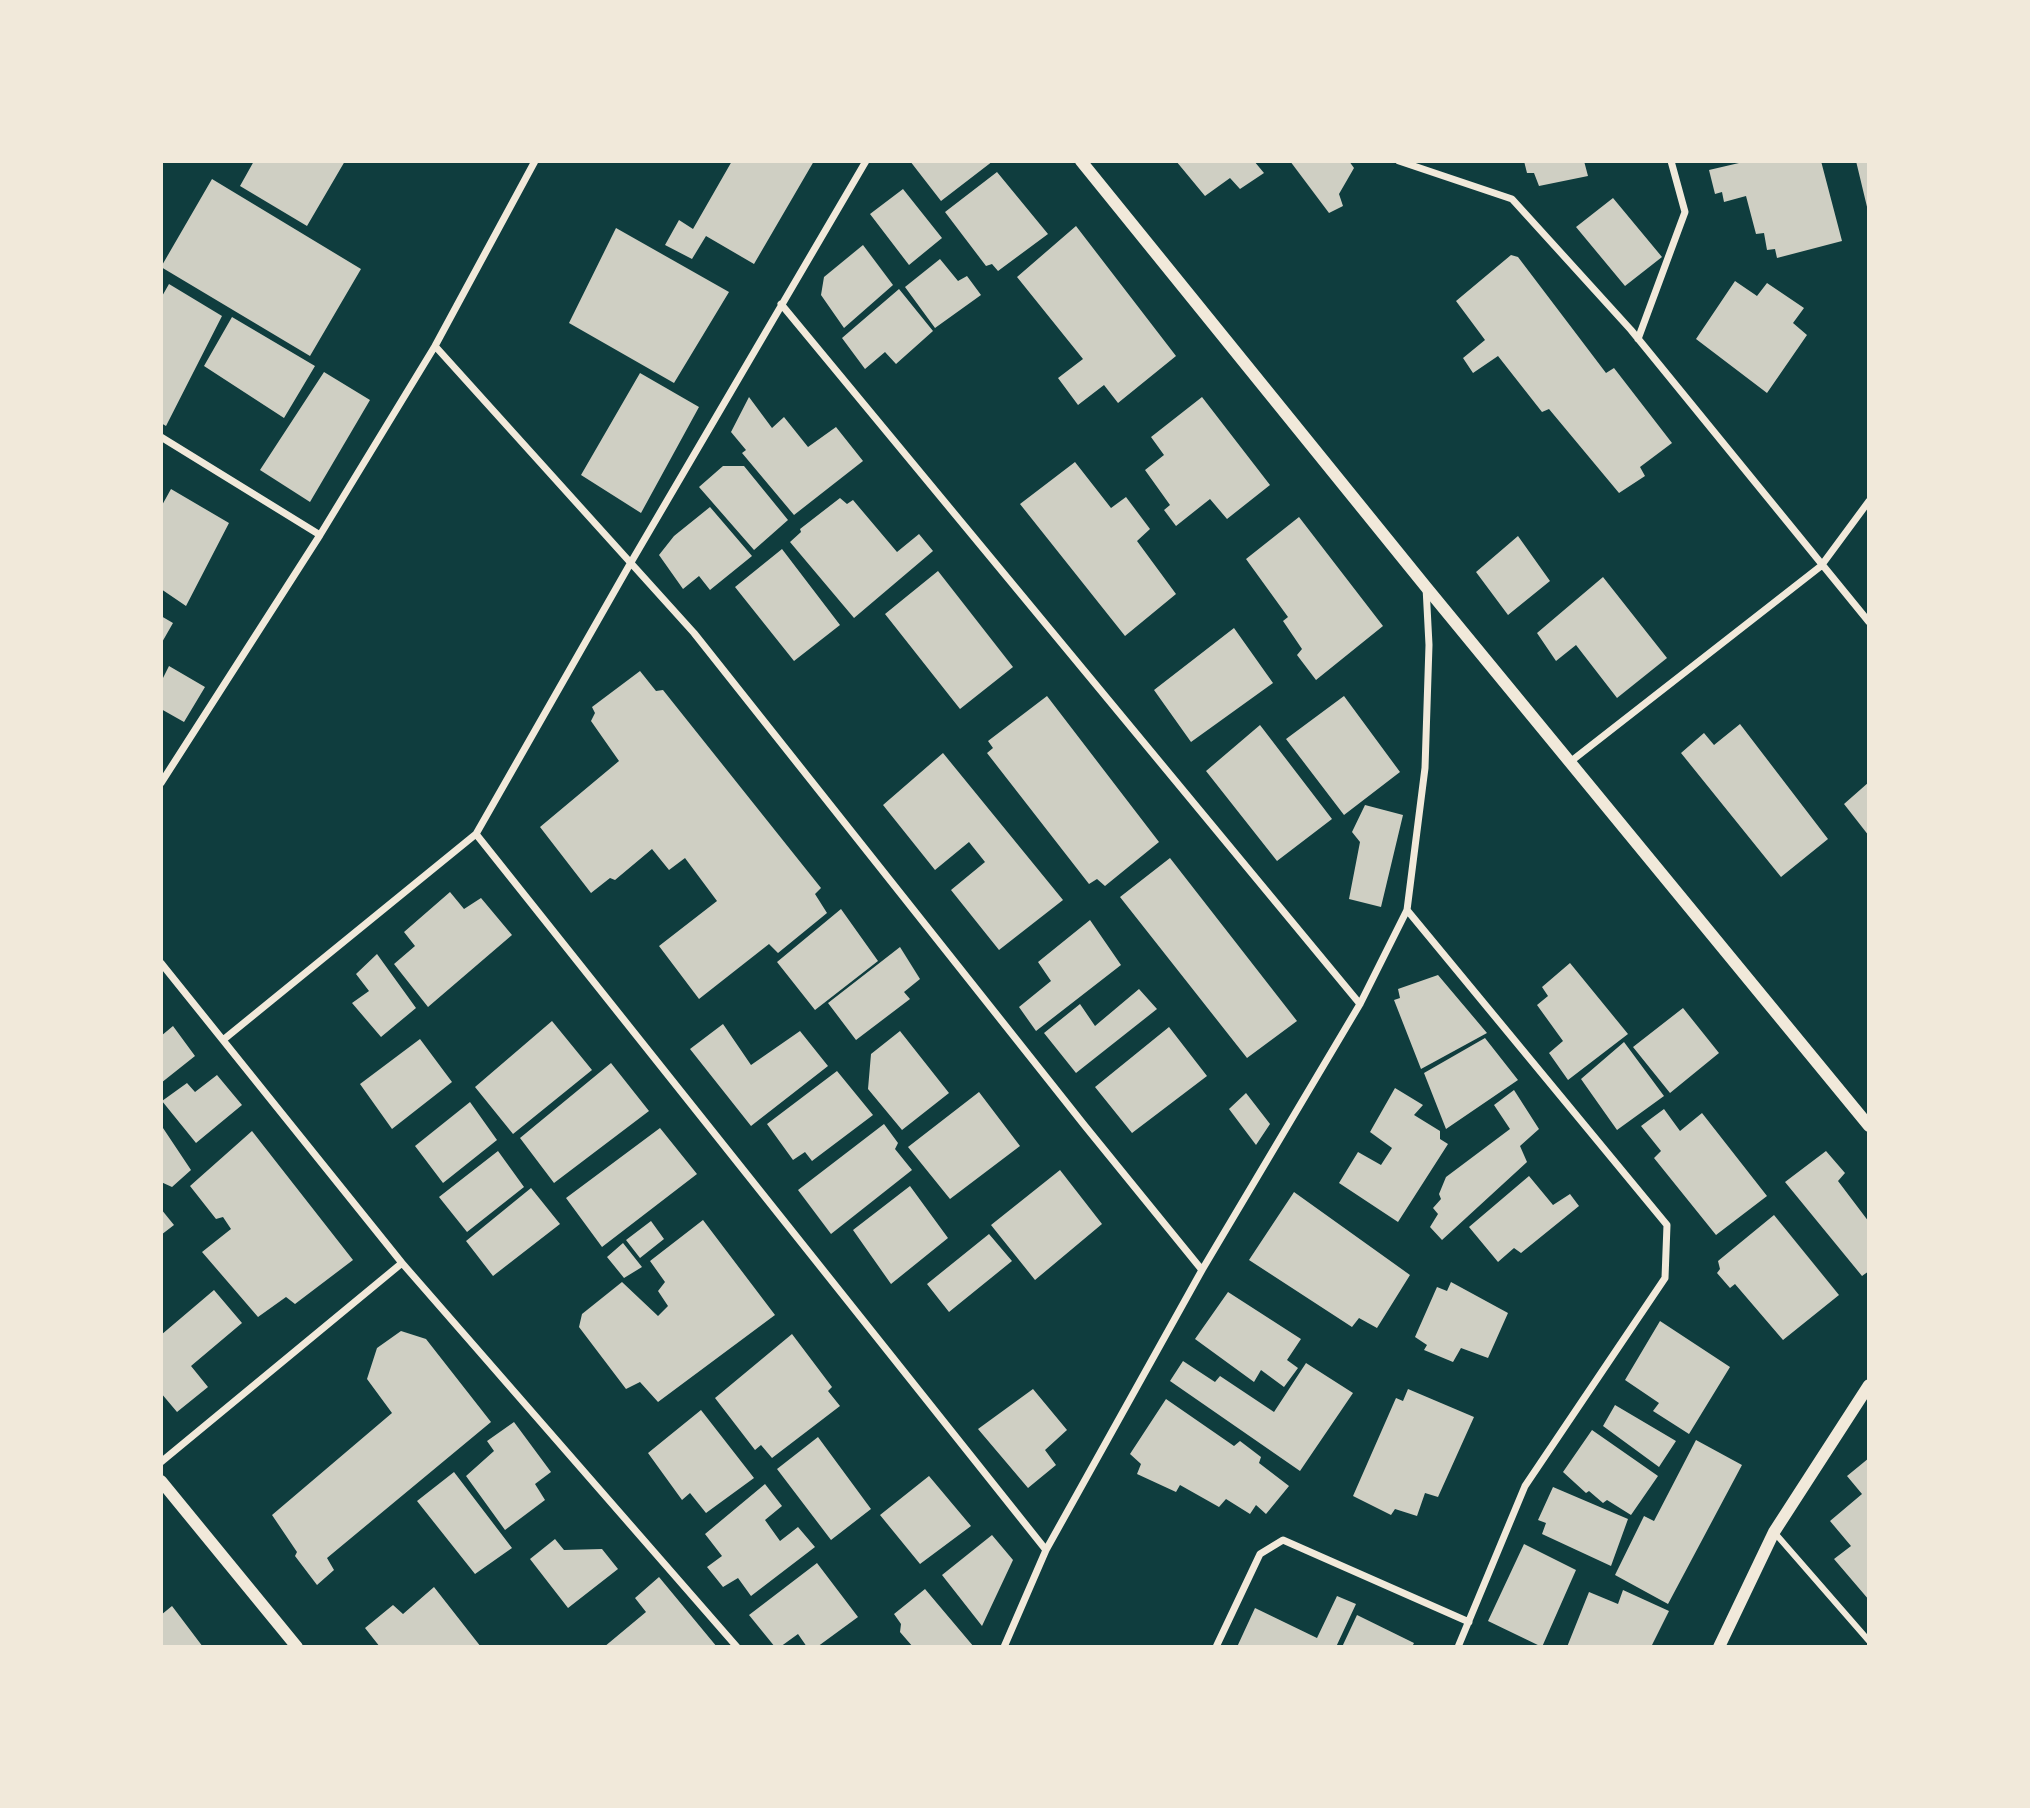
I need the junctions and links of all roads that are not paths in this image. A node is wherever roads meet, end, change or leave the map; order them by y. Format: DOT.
graph roads {
  1 [pos="536,161"];
  2 [pos="866,161"];
  3 [pos="1081,161"];
  4 [pos="1399,161"];
  5 [pos="1671,161"];
  6 [pos="781,304"];
  7 [pos="1637,339"];
  8 [pos="435,346"];
  9 [pos="161,437"];
  10 [pos="1869,501"];
  11 [pos="320,535"];
  12 [pos="630,564"];
  13 [pos="1821,566"];
  14 [pos="1426,587"];
  15 [pos="1869,622"];
  16 [pos="1569,763"];
  17 [pos="161,783"];
  18 [pos="476,834"];
  19 [pos="1406,910"];
  20 [pos="161,963"];
  21 [pos="1360,1004"];
  22 [pos="223,1040"];
  23 [pos="1869,1126"];
  24 [pos="402,1263"];
  25 [pos="1202,1270"];
  26 [pos="1869,1385"];
  27 [pos="161,1462"];
  28 [pos="161,1482"];
  29 [pos="1774,1532"];
  30 [pos="1046,1550"];
  31 [pos="1469,1622"];
  32 [pos="1869,1641"];
  33 [pos="297,1647"];
  34 [pos="737,1647"];
  35 [pos="1004,1647"];
  36 [pos="1216,1647"];
  37 [pos="1458,1647"];
  38 [pos="1719,1647"];
  1 -- 8 [label="street"];
  2 -- 6 [label="street"];
  3 -- 14 [label="street"];
  4 -- 7 [label="street"];
  5 -- 7 [label="street"];
  6 -- 12 [label="street"];
  6 -- 21 [label="street"];
  7 -- 13 [label="street"];
  8 -- 11 [label="street"];
  8 -- 12 [label="street"];
  9 -- 11 [label="street"];
  10 -- 13 [label="street"];
  11 -- 17 [label="street"];
  12 -- 18 [label="street"];
  12 -- 25 [label="street"];
  13 -- 15 [label="street"];
  13 -- 16 [label="street"];
  14 -- 16 [label="street"];
  14 -- 19 [label="street"];
  16 -- 23 [label="street"];
  18 -- 22 [label="street"];
  18 -- 30 [label="street"];
  19 -- 21 [label="street"];
  19 -- 31 [label="street"];
  20 -- 22 [label="street"];
  21 -- 25 [label="street"];
  22 -- 24 [label="street"];
  24 -- 27 [label="street"];
  24 -- 34 [label="street"];
  25 -- 30 [label="street"];
  26 -- 29 [label="street"];
  28 -- 33 [label="street"];
  29 -- 32 [label="street"];
  29 -- 38 [label="street"];
  30 -- 35 [label="street"];
  31 -- 36 [label="street"];
  31 -- 37 [label="street"];
}
